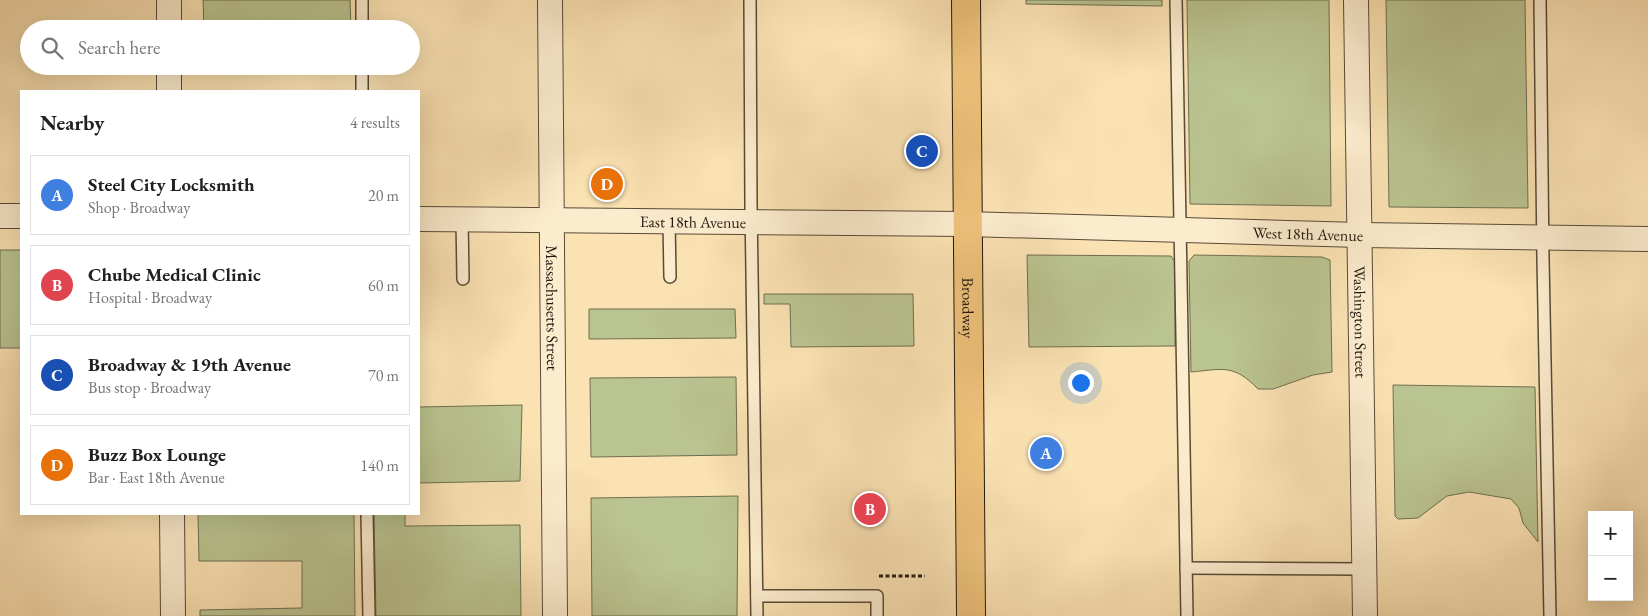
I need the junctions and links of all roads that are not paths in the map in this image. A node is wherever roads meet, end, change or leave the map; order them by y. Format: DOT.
graph roads {
  1 [pos="168,0"];
  2 [pos="362,0"];
  3 [pos="550,0"];
  4 [pos="750,0"];
  5 [pos="966,0"];
  6 [pos="1176,0"];
  7 [pos="1356,0"];
  8 [pos="1540,0"];
  9 [pos="169,20"];
  10 [pos="362,20"];
  11 [pos="169,75"];
  12 [pos="362,75"];
  13 [pos="169,90"];
  14 [pos="362,90"];
  15 [pos="0,216"];
  16 [pos="20,216"];
  17 [pos="420,219"];
  18 [pos="462,219"];
  19 [pos="551,220"];
  20 [pos="669,221"];
  21 [pos="752,222"];
  22 [pos="967,224"];
  23 [pos="1180,230"];
  24 [pos="1360,235"];
  25 [pos="1543,238"];
  26 [pos="1648,239"];
  27 [pos="670,277"];
  28 [pos="463,279"];
  29 [pos="172,515"];
  30 [pos="368,515"];
  31 [pos="1186,568"];
  32 [pos="1364,569"];
  33 [pos="757,596"];
  34 [pos="173,616"];
  35 [pos="369,616"];
  36 [pos="554,616"];
  37 [pos="758,616"];
  38 [pos="877,616"];
  39 [pos="971,616"];
  40 [pos="1188,616"];
  41 [pos="1364,616"];
  42 [pos="1550,616"];
  1 -- 9 [label="street"];
  2 -- 10 [label="lane"];
  3 -- 19 [label="street, Massachusetts Street"];
  4 -- 21 [label="lane"];
  5 -- 22 [label="main road, Broadway"];
  6 -- 23 [label="lane"];
  7 -- 24 [label="street, Washington Street"];
  8 -- 25 [label="lane"];
  11 -- 13 [label="street"];
  12 -- 14 [label="lane"];
  15 -- 16 [label="street"];
  17 -- 18 [label="street, East 18th Avenue"];
  18 -- 19 [label="street, East 18th Avenue"];
  18 -- 28 [label="lane"];
  19 -- 20 [label="street, East 18th Avenue"];
  19 -- 36 [label="street, Massachusetts Street"];
  20 -- 21 [label="street, East 18th Avenue"];
  20 -- 27 [label="lane"];
  21 -- 22 [label="street, East 18th Avenue"];
  21 -- 33 [label="lane"];
  22 -- 23 [label="street, West 18th Avenue"];
  22 -- 39 [label="main road, Broadway"];
  23 -- 24 [label="street, West 18th Avenue"];
  23 -- 31 [label="lane"];
  24 -- 25 [label="street, West 18th Avenue"];
  24 -- 32 [label="street, Washington Street"];
  25 -- 26 [label="street, West 18th Avenue"];
  25 -- 42 [label="lane"];
  29 -- 34 [label="street"];
  30 -- 35 [label="lane"];
  31 -- 32 [label="lane"];
  31 -- 40 [label="lane"];
  32 -- 41 [label="street, Washington Street"];
  33 -- 37 [label="lane"];
  33 -- 38 [label="lane"];
}
